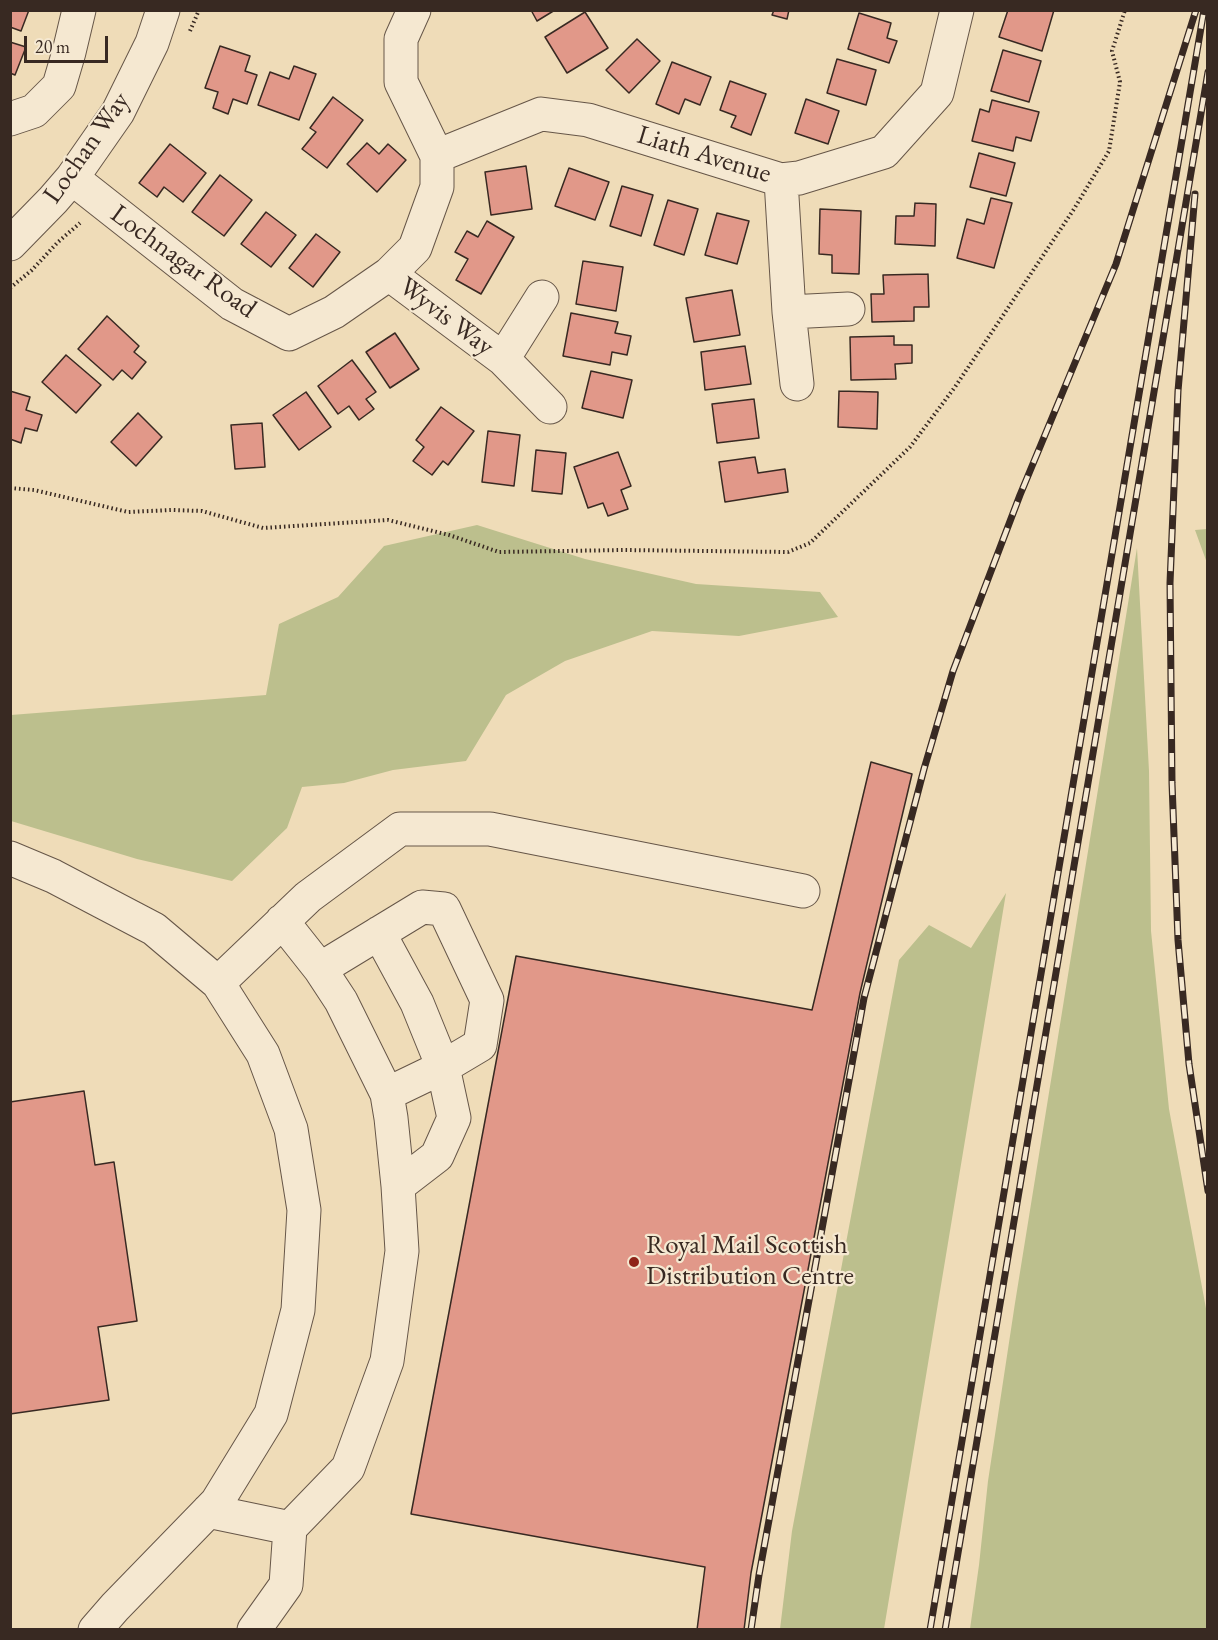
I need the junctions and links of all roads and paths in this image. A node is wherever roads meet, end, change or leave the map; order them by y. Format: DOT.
graph roads {
  1 [pos="79,10"];
  2 [pos="163,10"];
  3 [pos="414,10"];
  4 [pos="957,10"];
  5 [pos="1125,10"];
  6 [pos="22,115"];
  7 [pos="437,156"];
  8 [pos="72,178"];
  9 [pos="782,180"];
  10 [pos="10,244"];
  11 [pos="389,274"];
  12 [pos="542,297"];
  13 [pos="848,309"];
  14 [pos="789,312"];
  15 [pos="503,359"];
  16 [pos="797,384"];
  17 [pos="550,407"];
  18 [pos="10,488"];
  19 [pos="10,858"];
  20 [pos="803,891"];
  21 [pos="282,921"];
  22 [pos="379,933"];
  23 [pos="320,969"];
  24 [pos="218,983"];
  25 [pos="443,1067"];
  26 [pos="387,1094"];
  27 [pos="398,1186"];
  28 [pos="208,1511"];
  29 [pos="290,1528"];
  30 [pos="95,1629"];
  31 [pos="254,1629"];
  1 -- 6 [label="street"];
  2 -- 8 [label="street, Lochan Way"];
  3 -- 7 [label="street, Lochnagar Road"];
  4 -- 9 [label="street, Liath Avenue"];
  5 -- 18 [label="path"];
  7 -- 9 [label="street, Liath Avenue"];
  7 -- 11 [label="street, Lochnagar Road"];
  8 -- 10 [label="street, Lochan Way"];
  8 -- 11 [label="street, Lochnagar Road"];
  9 -- 14 [label="street"];
  11 -- 15 [label="street, Wyvis Way"];
  12 -- 15 [label="street, Wyvis Way"];
  13 -- 14 [label="street"];
  14 -- 16 [label="street"];
  15 -- 17 [label="street, Wyvis Way"];
  19 -- 24 [label="street"];
  20 -- 21 [label="street"];
  21 -- 23 [label="street"];
  21 -- 24 [label="street"];
  22 -- 23 [label="street"];
  22 -- 25 [label="street"];
  22 -- 25 [label="street"];
  23 -- 26 [label="street"];
  24 -- 28 [label="street"];
  25 -- 26 [label="street"];
  25 -- 27 [label="street"];
  26 -- 27 [label="street"];
  27 -- 29 [label="street"];
  28 -- 29 [label="street"];
  28 -- 30 [label="street"];
  29 -- 31 [label="street"];
}
